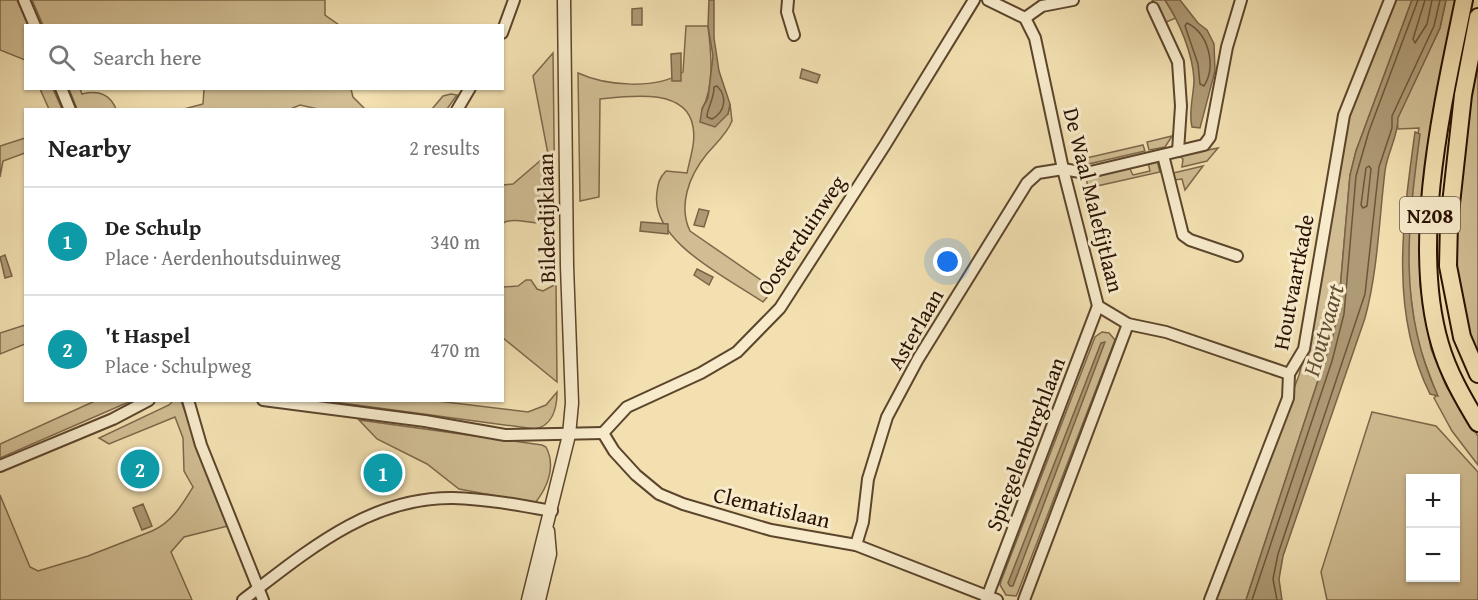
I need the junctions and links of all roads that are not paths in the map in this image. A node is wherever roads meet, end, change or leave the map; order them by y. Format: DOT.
graph roads {
  1 [pos="24,0"];
  2 [pos="514,0"];
  3 [pos="564,0"];
  4 [pos="788,0"];
  5 [pos="974,0"];
  6 [pos="988,0"];
  7 [pos="1073,0"];
  8 [pos="1241,0"];
  9 [pos="1390,0"];
  10 [pos="1464,0"];
  11 [pos="1154,8"];
  12 [pos="1478,17"];
  13 [pos="1025,18"];
  14 [pos="34,24"];
  15 [pos="504,28"];
  16 [pos="794,35"];
  17 [pos="63,90"];
  18 [pos="469,90"];
  19 [pos="69,108"];
  20 [pos="458,108"];
  21 [pos="1178,151"];
  22 [pos="1163,155"];
  23 [pos="1063,169"];
  24 [pos="1237,256"];
  25 [pos="1098,306"];
  26 [pos="1128,324"];
  27 [pos="1289,374"];
  28 [pos="1478,374"];
  29 [pos="145,402"];
  30 [pos="189,402"];
  31 [pos="278,402"];
  32 [pos="1478,423"];
  33 [pos="603,433"];
  34 [pos="569,435"];
  35 [pos="0,466"];
  36 [pos="552,511"];
  37 [pos="548,530"];
  38 [pos="856,545"];
  39 [pos="258,588"];
  40 [pos="990,599"];
  41 [pos="243,600"];
  42 [pos="263,600"];
  43 [pos="528,600"];
  44 [pos="539,600"];
  45 [pos="1024,600"];
  46 [pos="1210,600"];
  1 -- 14 [label="street"];
  2 -- 15 [label="street"];
  3 -- 34 [label="street, Bilderdijklaan"];
  4 -- 16 [label="street"];
  5 -- 33 [label="street, Oosterduinweg"];
  6 -- 13 [label="street"];
  7 -- 13 [label="street"];
  8 -- 21 [label="street, Asterlaan"];
  9 -- 27 [label="street, Houtvaartkade"];
  10 -- 32 [label="main road, N208"];
  11 -- 21 [label="street"];
  12 -- 28 [label="main road, N208"];
  13 -- 23 [label="street, De Waal Malefijtlaan"];
  17 -- 19 [label="street"];
  18 -- 20 [label="street"];
  21 -- 22 [label="street, Asterlaan"];
  22 -- 23 [label="street, Asterlaan"];
  22 -- 24 [label="street"];
  23 -- 25 [label="street, De Waal Malefijtlaan"];
  23 -- 38 [label="street, Asterlaan"];
  25 -- 26 [label="street, De Waal Malefijtlaan"];
  25 -- 40 [label="street, Spiegelenburghlaan"];
  26 -- 27 [label="street, De Waal Malefijtlaan"];
  26 -- 45 [label="street"];
  27 -- 46 [label="street, Houtvaartkade"];
  29 -- 35 [label="street"];
  30 -- 39 [label="street"];
  31 -- 34 [label="street"];
  33 -- 34 [label="street"];
  33 -- 38 [label="street, Clematislaan"];
  34 -- 36 [label="street"];
  36 -- 37 [label="street"];
  36 -- 39 [label="street"];
  37 -- 43 [label="street"];
  37 -- 44 [label="street"];
  38 -- 40 [label="street, Clematislaan"];
  39 -- 41 [label="street"];
  39 -- 42 [label="street"];
}
